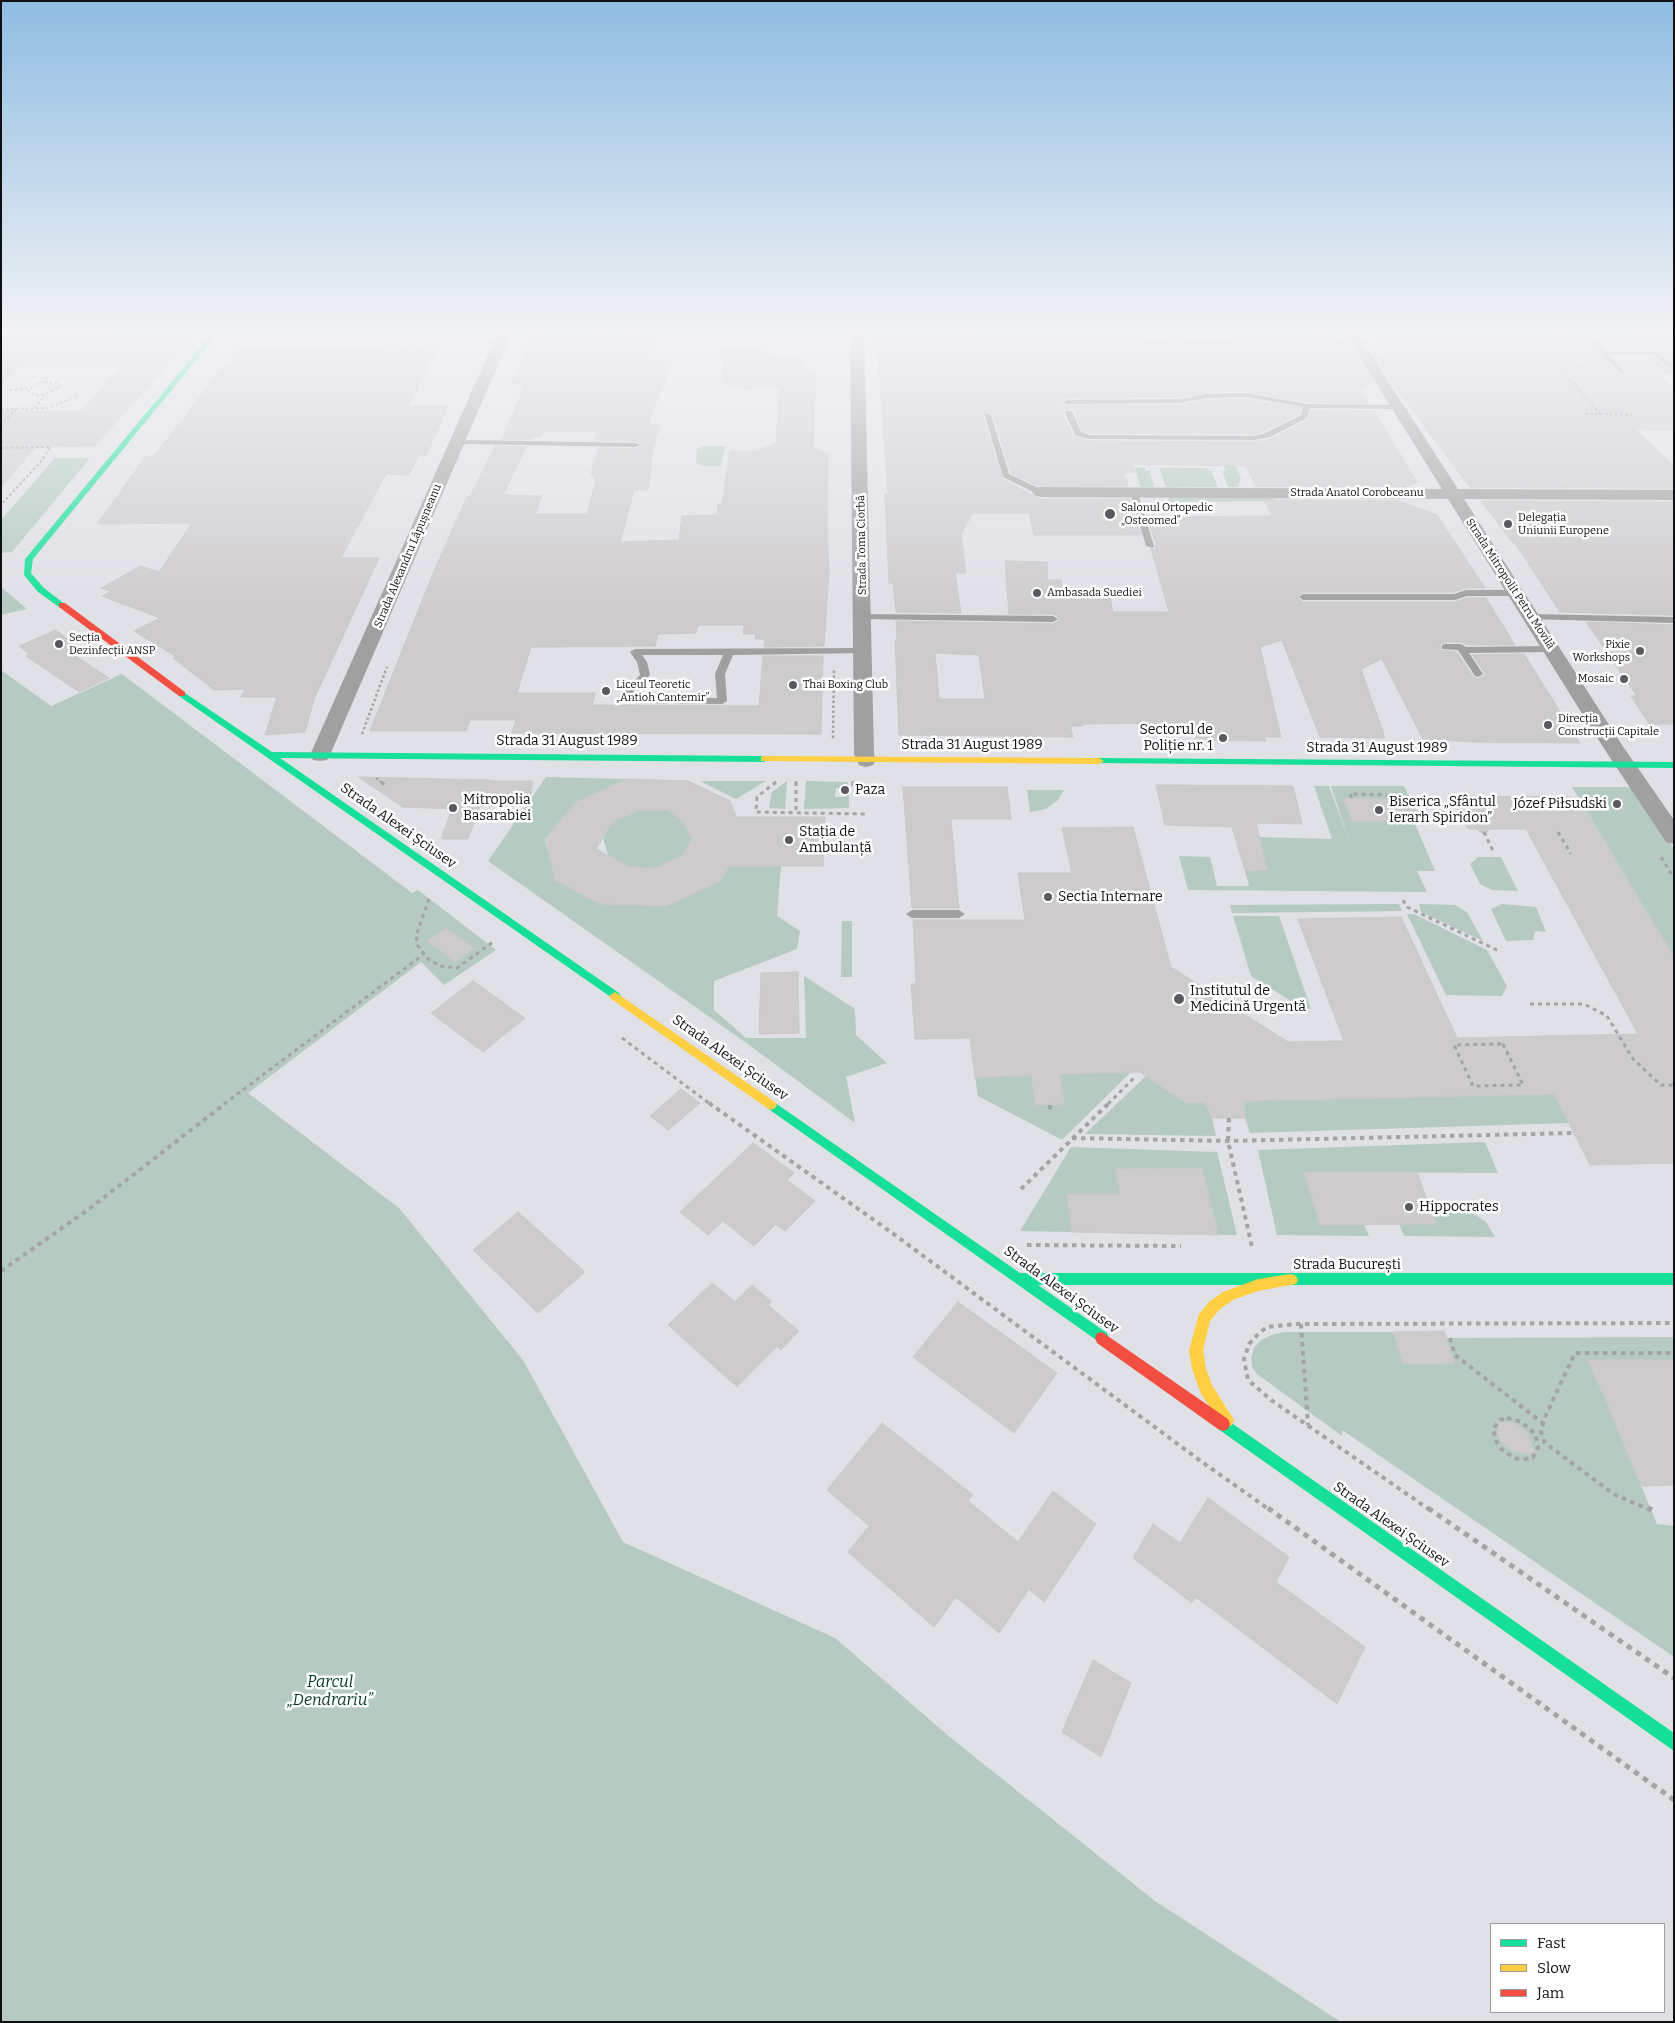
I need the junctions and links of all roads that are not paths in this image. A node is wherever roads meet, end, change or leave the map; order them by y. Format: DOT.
graph roads {
  1 [pos="140,424"];
  2 [pos="465,424"];
  3 [pos="859,424"];
  4 [pos="989,424"];
  5 [pos="1073,424"];
  6 [pos="1288,424"];
  7 [pos="1410,424"];
  8 [pos="456,444"];
  9 [pos="636,445"];
  10 [pos="1040,492"];
  11 [pos="1134,493"];
  12 [pos="1453,494"];
  13 [pos="1674,495"];
  14 [pos="1150,546"];
  15 [pos="1516,593"];
  16 [pos="1303,597"];
  17 [pos="1628,612"];
  18 [pos="1531,616"];
  19 [pos="863,617"];
  20 [pos="1601,618"];
  21 [pos="1054,619"];
  22 [pos="1674,620"];
  23 [pos="1445,647"];
  24 [pos="1551,649"];
  25 [pos="1463,650"];
  26 [pos="729,652"];
  27 [pos="864,652"];
  28 [pos="1478,674"];
  29 [pos="270,755"];
  30 [pos="320,755"];
  31 [pos="866,760"];
  32 [pos="1625,764"];
  33 [pos="1674,765"];
  34 [pos="1674,837"];
  35 [pos="912,914"];
  36 [pos="959,914"];
  37 [pos="1020,1279"];
  38 [pos="1674,1279"];
  39 [pos="1291,1280"];
  40 [pos="1245,1440"];
  41 [pos="1674,1742"];
  1 -- 29 [label="main road, Strada Alexei Șciusev"];
  2 -- 8 [label="street, Strada Alexandru Lăpușneanu"];
  3 -- 19 [label="street, Strada Toma Ciorbă"];
  4 -- 10 [label="lane"];
  5 -- 6 [label="lane"];
  7 -- 12 [label="street, Strada Mitropolit Petru Movilă"];
  8 -- 9 [label="lane"];
  8 -- 30 [label="street, Strada Alexandru Lăpușneanu"];
  10 -- 11 [label="street, Strada Anatol Corobceanu"];
  11 -- 12 [label="street, Strada Anatol Corobceanu"];
  11 -- 14 [label="lane"];
  12 -- 13 [label="street, Strada Anatol Corobceanu"];
  12 -- 15 [label="street, Strada Mitropolit Petru Movilă"];
  15 -- 16 [label="lane"];
  15 -- 18 [label="street, Strada Mitropolit Petru Movilă"];
  17 -- 20 [label="lane"];
  18 -- 20 [label="lane"];
  18 -- 24 [label="street, Strada Mitropolit Petru Movilă"];
  19 -- 21 [label="lane"];
  19 -- 27 [label="street, Strada Toma Ciorbă"];
  20 -- 22 [label="lane"];
  23 -- 25 [label="lane"];
  24 -- 25 [label="lane"];
  24 -- 32 [label="street, Strada Mitropolit Petru Movilă"];
  25 -- 28 [label="lane"];
  26 -- 26 [label="lane"];
  26 -- 27 [label="lane"];
  27 -- 31 [label="street, Strada Toma Ciorbă"];
  29 -- 30 [label="main road, Strada 31 August 1989"];
  29 -- 37 [label="main road, Strada Alexei Șciusev"];
  30 -- 31 [label="main road, Strada 31 August 1989"];
  31 -- 32 [label="main road, Strada 31 August 1989"];
  32 -- 33 [label="main road, Strada 31 August 1989"];
  32 -- 34 [label="street, Strada Mitropolit Petru Movilă"];
  35 -- 36 [label="lane"];
  37 -- 39 [label="main road, Strada București"];
  37 -- 40 [label="main road, Strada Alexei Șciusev"];
  38 -- 39 [label="main road, Strada București"];
  39 -- 40 [label="main road"];
  40 -- 41 [label="main road, Strada Alexei Șciusev"];
}
